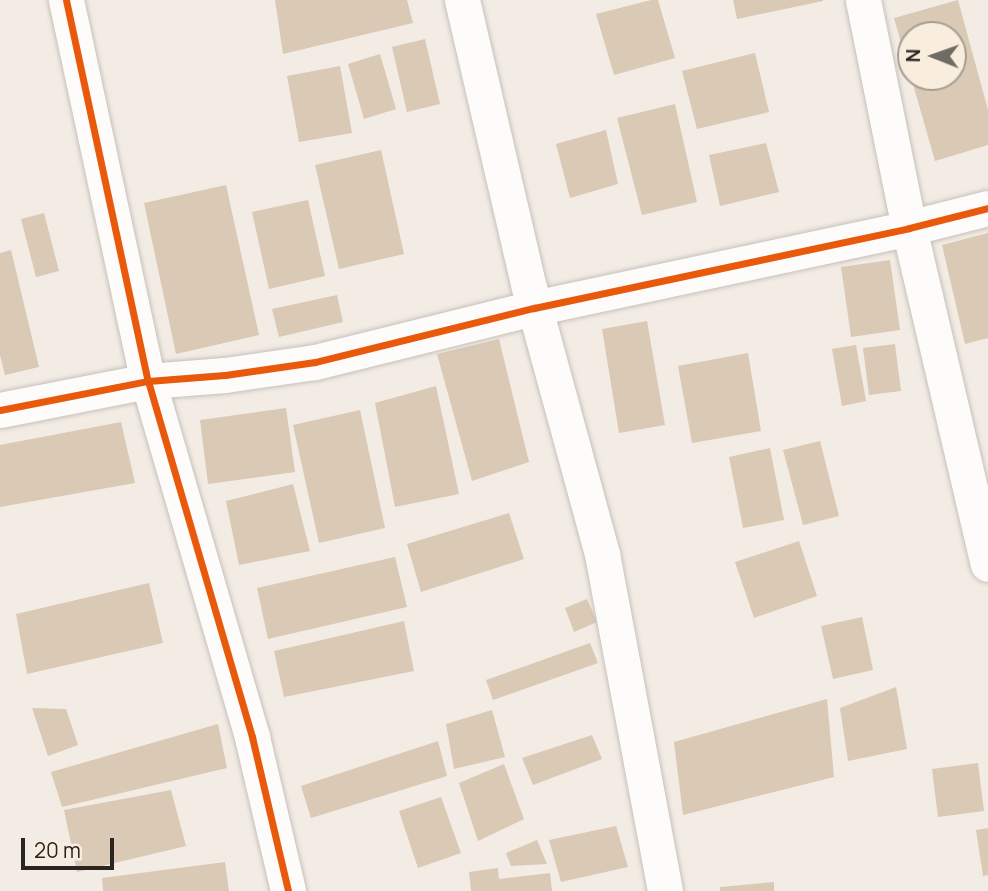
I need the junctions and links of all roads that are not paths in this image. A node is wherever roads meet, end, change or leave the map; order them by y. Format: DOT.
graph roads {
  1 [pos="66,0"];
  2 [pos="462,0"];
  3 [pos="863,0"];
  4 [pos="988,208"];
  5 [pos="909,228"];
  6 [pos="534,308"];
  7 [pos="148,381"];
  8 [pos="0,410"];
  9 [pos="988,564"];
  10 [pos="288,891"];
  11 [pos="665,891"];
  1 -- 7 [label="street"];
  2 -- 6 [label="street"];
  3 -- 5 [label="street"];
  4 -- 5 [label="street"];
  5 -- 6 [label="street"];
  5 -- 9 [label="street"];
  6 -- 7 [label="street"];
  6 -- 11 [label="street"];
  7 -- 8 [label="street"];
  7 -- 10 [label="street"];
}
